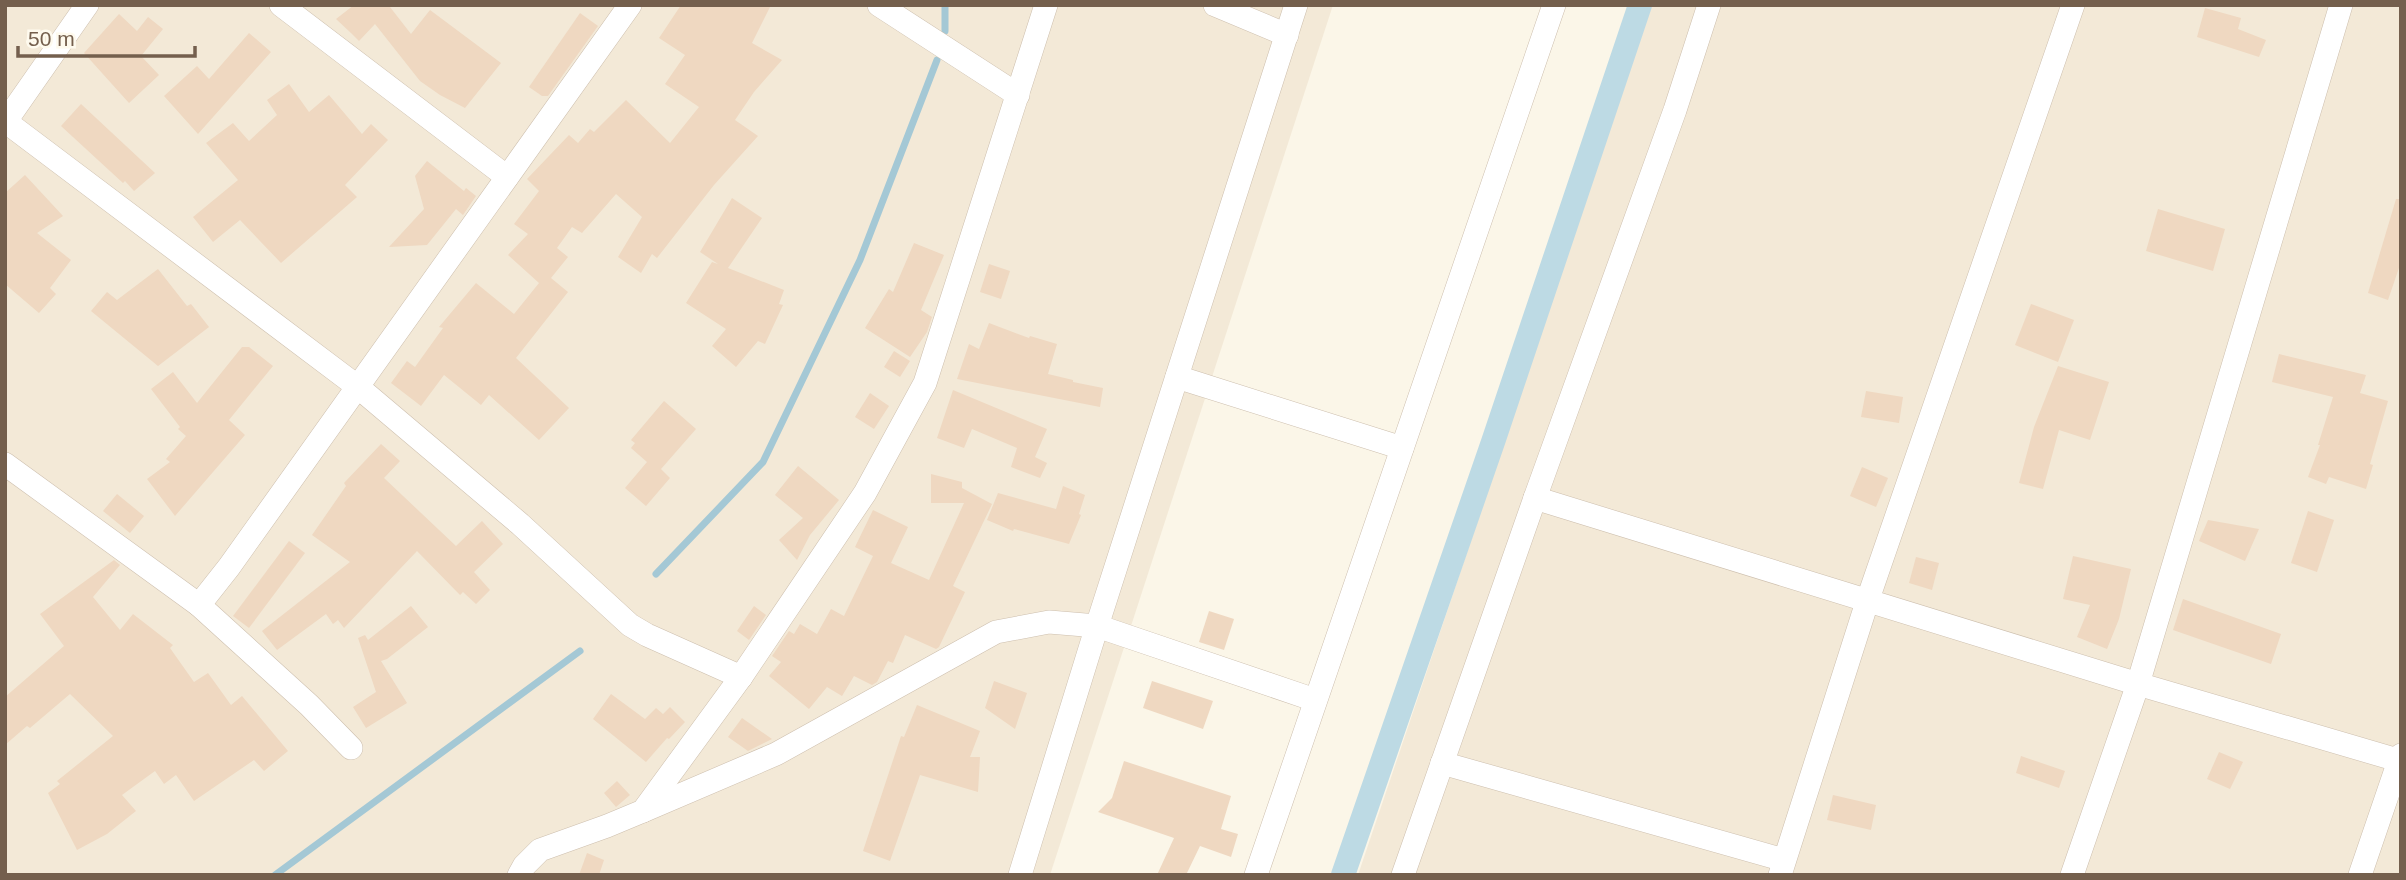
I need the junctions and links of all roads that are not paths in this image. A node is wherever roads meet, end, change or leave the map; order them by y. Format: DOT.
graph roads {
  1 [pos="87,5"];
  2 [pos="281,5"];
  3 [pos="630,5"];
  4 [pos="879,5"];
  5 [pos="1046,5"];
  6 [pos="1215,5"];
  7 [pos="1296,5"];
  8 [pos="1555,5"];
  9 [pos="1709,5"];
  10 [pos="2073,5"];
  11 [pos="2341,5"];
  12 [pos="1287,36"];
  13 [pos="1018,95"];
  14 [pos="5,121"];
  15 [pos="507,177"];
  16 [pos="1177,377"];
  17 [pos="358,387"];
  18 [pos="1402,448"];
  19 [pos="5,464"];
  20 [pos="1535,498"];
  21 [pos="1868,599"];
  22 [pos="199,605"];
  23 [pos="1097,626"];
  24 [pos="740,677"];
  25 [pos="2138,684"];
  26 [pos="1315,700"];
  27 [pos="351,748"];
  28 [pos="2400,759"];
  29 [pos="1442,763"];
  30 [pos="643,811"];
  31 [pos="1782,867"];
  32 [pos="1022,874"];
  33 [pos="519,875"];
  34 [pos="1256,875"];
  35 [pos="1403,875"];
  36 [pos="2072,875"];
  37 [pos="2360,875"];
  1 -- 14 [label="street"];
  2 -- 15 [label="street"];
  3 -- 15 [label="street"];
  4 -- 13 [label="street"];
  5 -- 13 [label="street"];
  6 -- 12 [label="street"];
  7 -- 12 [label="street"];
  8 -- 18 [label="street"];
  9 -- 20 [label="street"];
  10 -- 21 [label="street"];
  11 -- 25 [label="street"];
  12 -- 16 [label="street"];
  13 -- 24 [label="street"];
  14 -- 17 [label="street"];
  15 -- 17 [label="street"];
  16 -- 18 [label="street"];
  16 -- 23 [label="street"];
  17 -- 22 [label="street"];
  17 -- 24 [label="street"];
  18 -- 26 [label="street"];
  19 -- 22 [label="street"];
  20 -- 21 [label="street"];
  20 -- 29 [label="street"];
  21 -- 25 [label="street"];
  21 -- 31 [label="street"];
  22 -- 27 [label="street"];
  23 -- 26 [label="street"];
  23 -- 30 [label="street"];
  23 -- 32 [label="street"];
  24 -- 30 [label="street"];
  25 -- 28 [label="street"];
  25 -- 36 [label="street"];
  26 -- 34 [label="street"];
  28 -- 37 [label="street"];
  29 -- 31 [label="street"];
  29 -- 35 [label="street"];
  30 -- 33 [label="street"];
}
